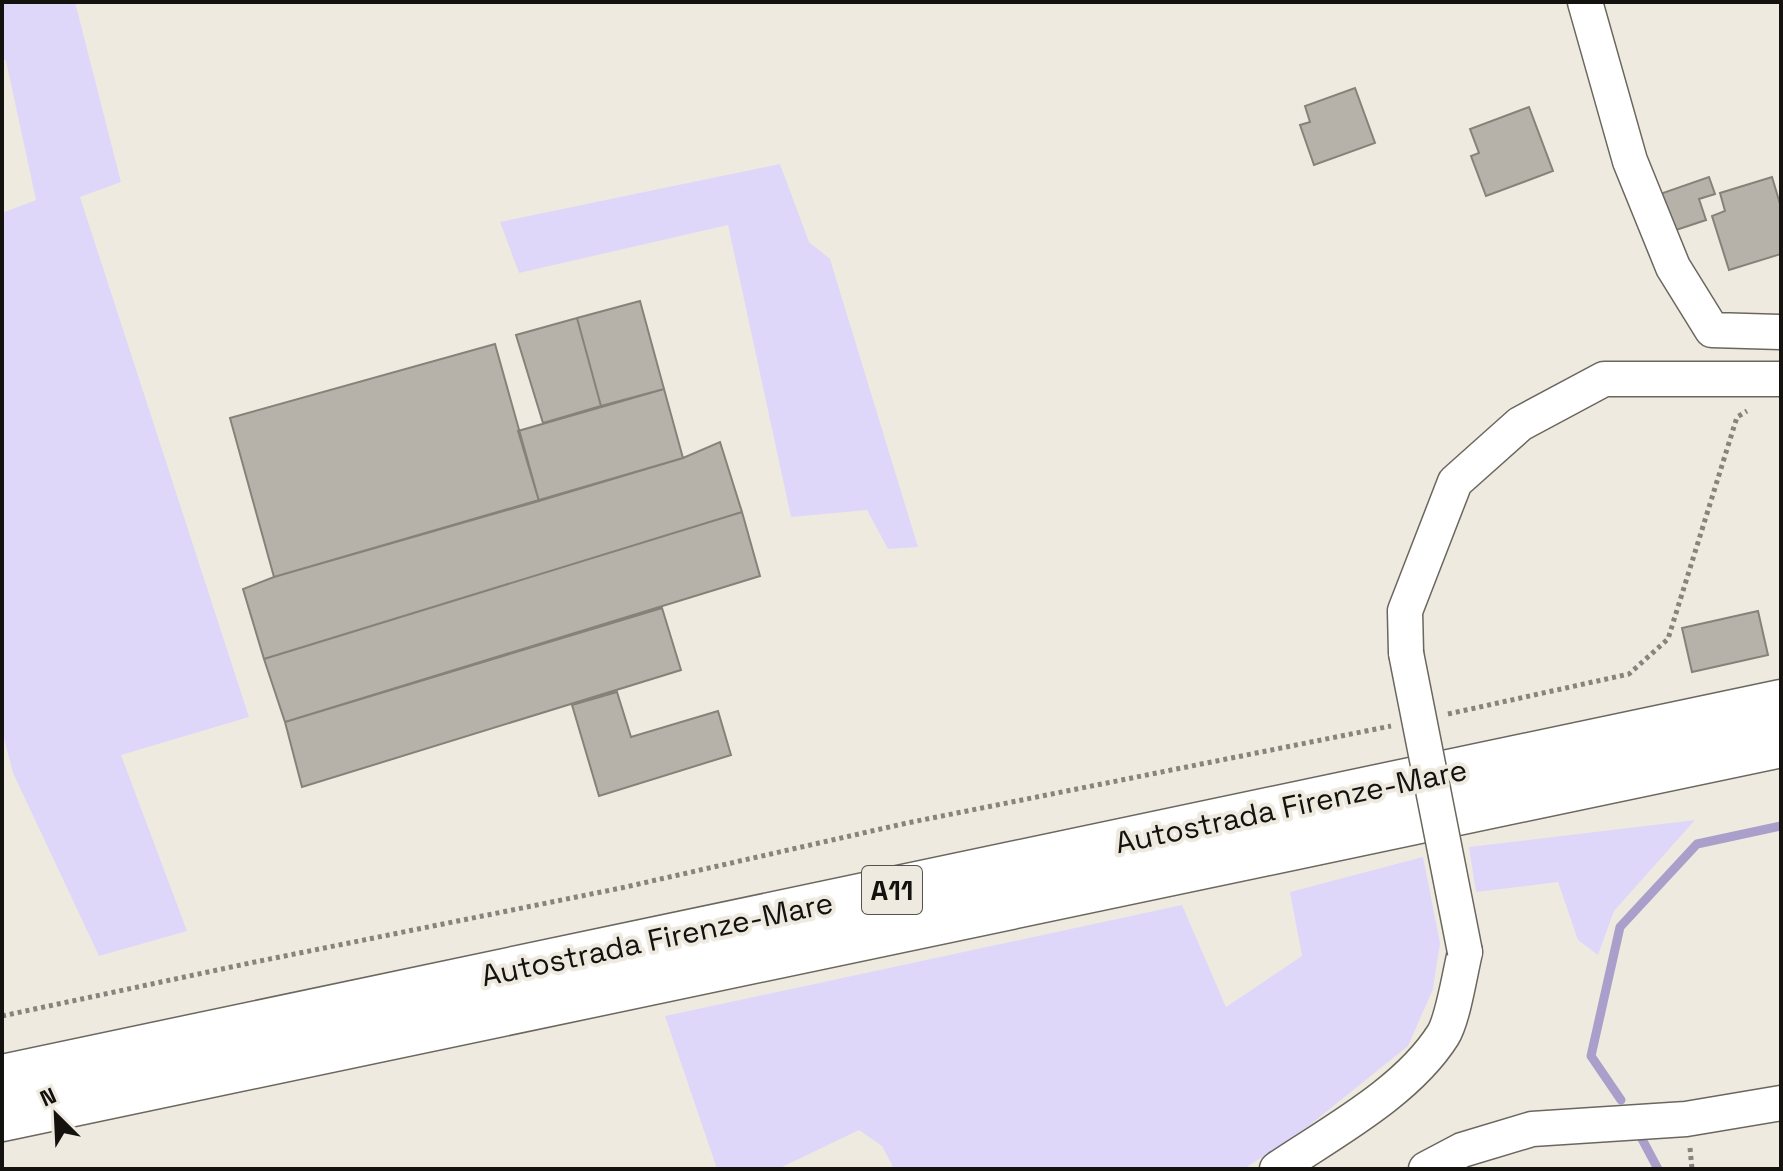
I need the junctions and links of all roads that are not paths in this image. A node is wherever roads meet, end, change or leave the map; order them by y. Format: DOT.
graph roads {
  1 [pos="1585,2"];
  2 [pos="1781,332"];
  3 [pos="1781,379"];
  4 [pos="1781,702"];
  5 [pos="1781,745"];
  6 [pos="2,1077"];
  7 [pos="1781,1103"];
  8 [pos="2,1119"];
  9 [pos="1277,1169"];
  10 [pos="1426,1169"];
  1 -- 2 [label="street"];
  3 -- 9 [label="street, bridge"];
  4 -- 6 [label="highway, Autostrada Firenze-Mare / A11"];
  5 -- 8 [label="highway, Autostrada Firenze-Mare / A11"];
  7 -- 10 [label="street"];
}
